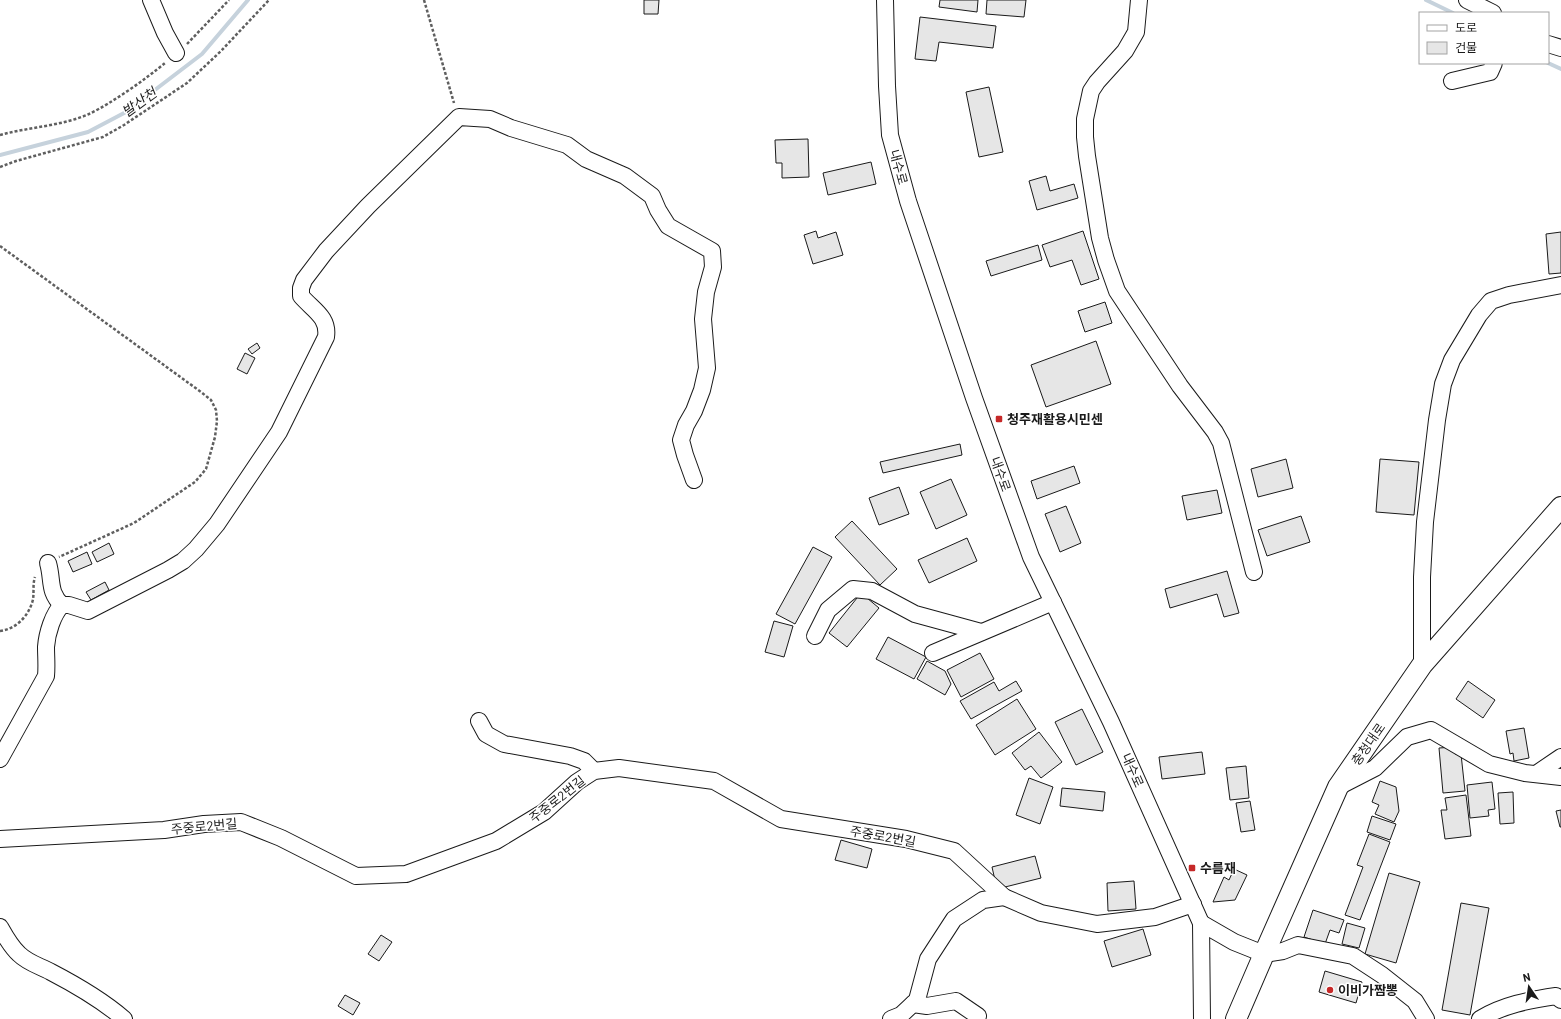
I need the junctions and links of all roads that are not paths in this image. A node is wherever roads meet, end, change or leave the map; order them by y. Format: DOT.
graph roads {
  1 [pos="151,0"];
  2 [pos="885,0"];
  3 [pos="1139,0"];
  4 [pos="1467,0"];
  5 [pos="1490,12"];
  6 [pos="1549,44"];
  7 [pos="1561,48"];
  8 [pos="176,53"];
  9 [pos="1494,64"];
  10 [pos="1452,81"];
  11 [pos="1561,285"];
  12 [pos="694,480"];
  13 [pos="1561,507"];
  14 [pos="48,563"];
  15 [pos="1254,572"];
  16 [pos="1053,602"];
  17 [pos="62,605"];
  18 [pos="981,632"];
  19 [pos="814,636"];
  20 [pos="933,653"];
  21 [pos="1422,665"];
  22 [pos="479,721"];
  23 [pos="1561,757"];
  24 [pos="0,759"];
  25 [pos="594,771"];
  26 [pos="1536,774"];
  27 [pos="1561,777"];
  28 [pos="1338,787"];
  29 [pos="0,839"];
  30 [pos="1004,897"];
  31 [pos="1193,904"];
  32 [pos="1201,923"];
  33 [pos="0,926"];
  34 [pos="1264,954"];
  35 [pos="1561,1000"];
  36 [pos="913,1004"];
  37 [pos="978,1016"];
  38 [pos="124,1019"];
  39 [pos="891,1019"];
  40 [pos="1202,1019"];
  41 [pos="1236,1019"];
  42 [pos="1426,1019"];
  43 [pos="1480,1019"];
  1 -- 8 [label="street"];
  2 -- 16 [label="street, 내수로"];
  3 -- 15 [label="street"];
  4 -- 5 [label="street"];
  6 -- 7 [label="street"];
  9 -- 10 [label="street"];
  11 -- 21 [label="street"];
  12 -- 17 [label="street"];
  13 -- 21 [label="main road, 충청대로"];
  14 -- 17 [label="street"];
  16 -- 18 [label="street"];
  16 -- 31 [label="street, 내수로"];
  17 -- 24 [label="street"];
  18 -- 19 [label="street"];
  18 -- 20 [label="street"];
  21 -- 28 [label="main road, 충청대로"];
  22 -- 25 [label="street"];
  23 -- 26 [label="street"];
  25 -- 29 [label="street, 주중로2번길"];
  25 -- 30 [label="street, 주중로2번길"];
  26 -- 27 [label="street"];
  26 -- 28 [label="street"];
  28 -- 34 [label="main road, 충청대로"];
  30 -- 31 [label="street, 주중로2번길"];
  30 -- 36 [label="street"];
  31 -- 32 [label="street, 내수로"];
  32 -- 34 [label="street"];
  32 -- 40 [label="street"];
  33 -- 38 [label="street"];
  34 -- 41 [label="main road, 충청대로"];
  34 -- 42 [label="street"];
  35 -- 43 [label="street"];
  36 -- 37 [label="street"];
  36 -- 39 [label="street"];
}
